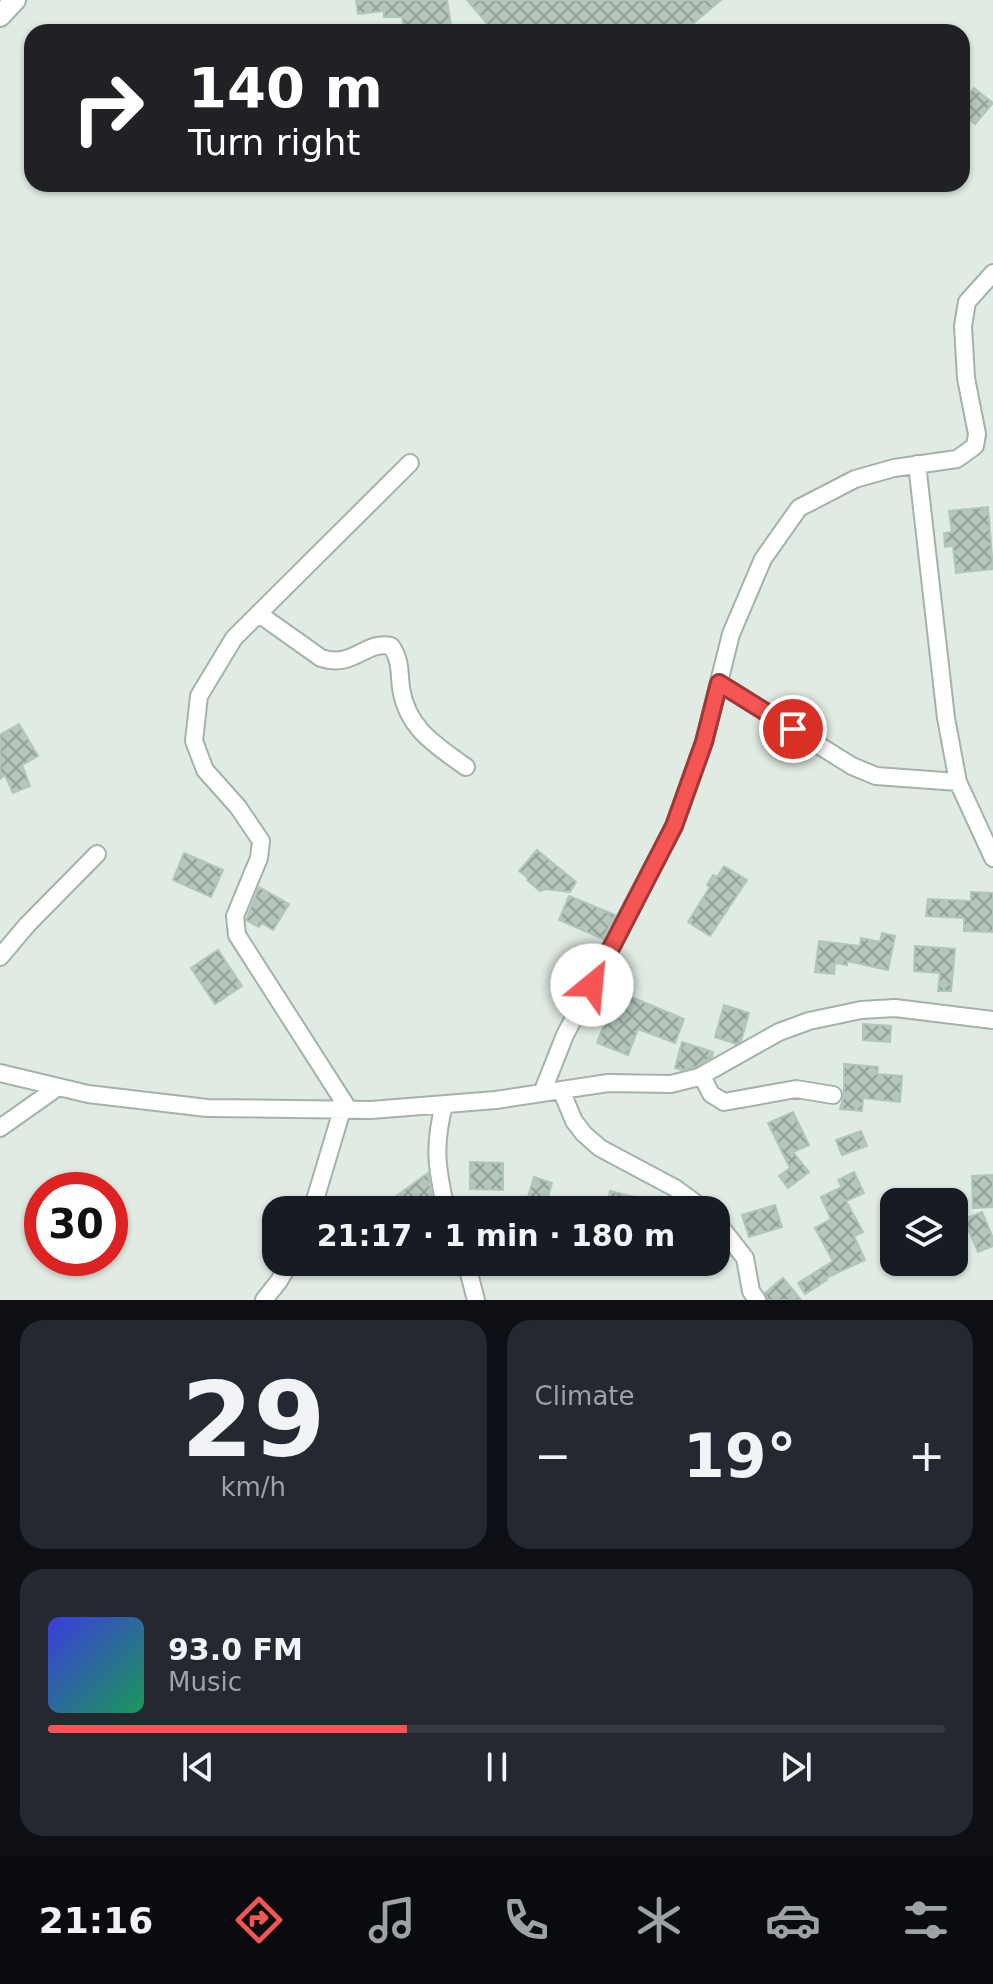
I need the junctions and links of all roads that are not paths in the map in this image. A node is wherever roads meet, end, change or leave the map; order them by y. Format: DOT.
graph roads {
  1 [pos="15,0"];
  2 [pos="0,16"];
  3 [pos="993,273"];
  4 [pos="410,463"];
  5 [pos="917,464"];
  6 [pos="259,614"];
  7 [pos="719,683"];
  8 [pos="466,767"];
  9 [pos="958,782"];
  10 [pos="97,854"];
  11 [pos="993,858"];
  12 [pos="0,957"];
  13 [pos="993,1020"];
  14 [pos="0,1073"];
  15 [pos="702,1076"];
  16 [pos="58,1087"];
  17 [pos="561,1090"];
  18 [pos="542,1093"];
  19 [pos="833,1095"];
  20 [pos="444,1105"];
  21 [pos="345,1110"];
  22 [pos="0,1128"];
  23 [pos="317,1196"];
  24 [pos="443,1196"];
  25 [pos="686,1196"];
  26 [pos="730,1239"];
  27 [pos="282,1276"];
  28 [pos="470,1276"];
  29 [pos="264,1300"];
  30 [pos="476,1300"];
  31 [pos="757,1300"];
  1 -- 2 [label="street"];
  3 -- 5 [label="street"];
  4 -- 6 [label="street"];
  5 -- 7 [label="street"];
  5 -- 9 [label="street"];
  6 -- 8 [label="street"];
  6 -- 21 [label="street"];
  7 -- 9 [label="street"];
  7 -- 18 [label="street"];
  9 -- 11 [label="street"];
  10 -- 12 [label="street"];
  13 -- 15 [label="street"];
  14 -- 16 [label="street"];
  15 -- 17 [label="street"];
  15 -- 19 [label="street"];
  16 -- 21 [label="street"];
  16 -- 22 [label="street"];
  17 -- 18 [label="street"];
  17 -- 25 [label="street"];
  18 -- 20 [label="street"];
  20 -- 21 [label="street"];
  20 -- 24 [label="street"];
  21 -- 23 [label="street"];
  26 -- 31 [label="street"];
  27 -- 29 [label="street"];
  28 -- 30 [label="street"];
}
